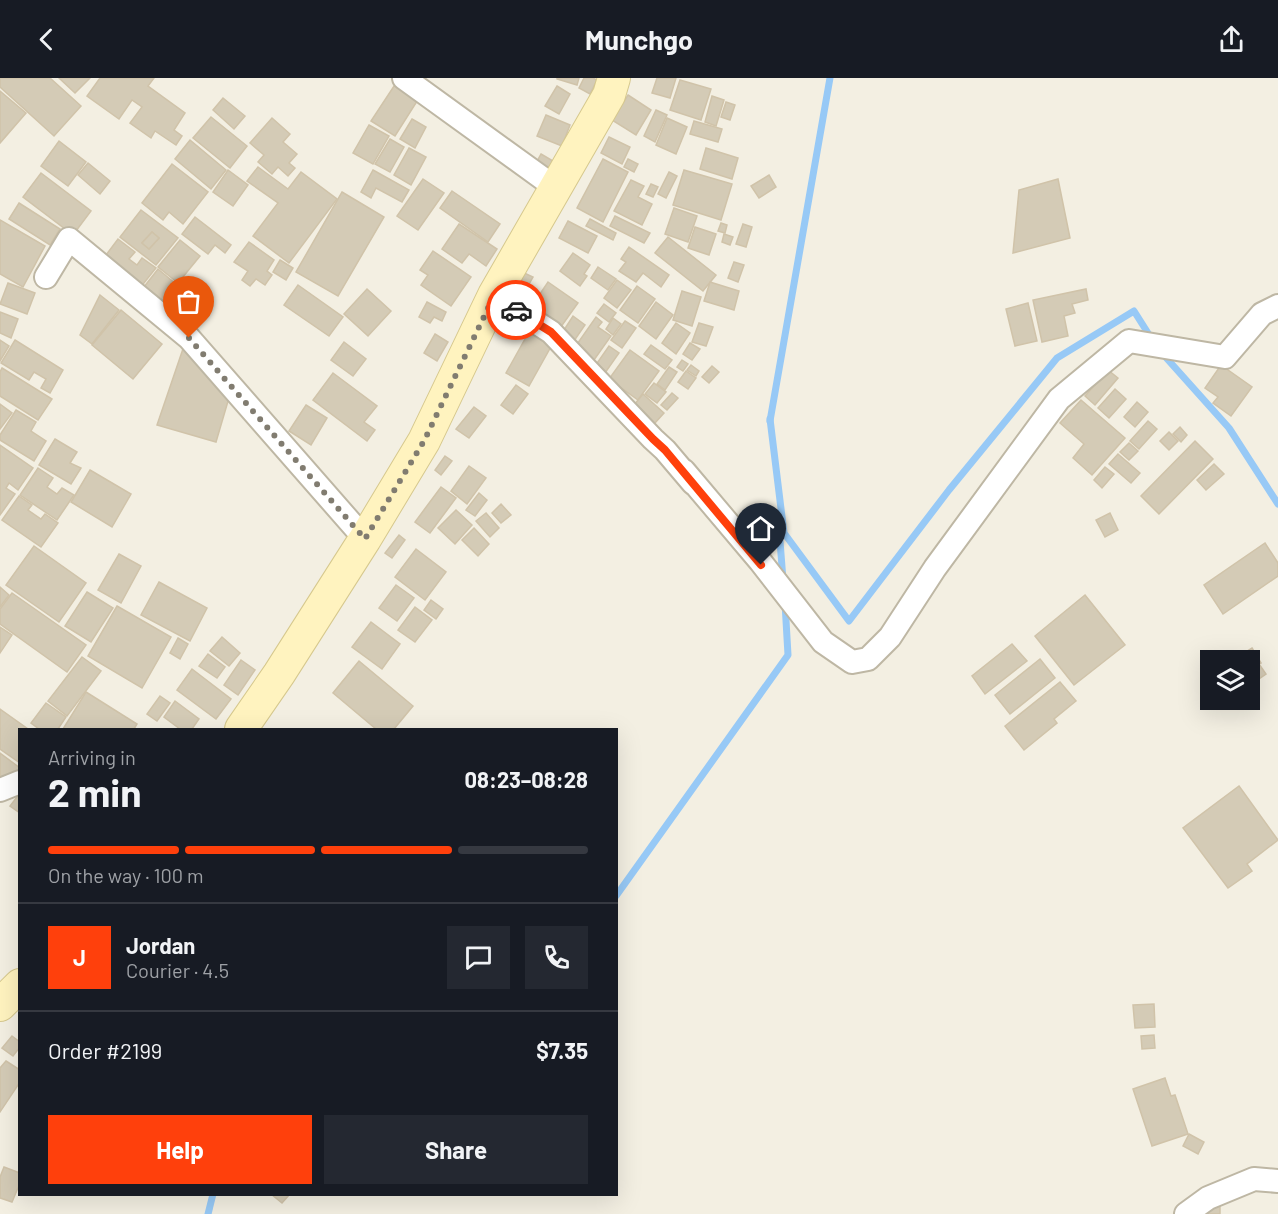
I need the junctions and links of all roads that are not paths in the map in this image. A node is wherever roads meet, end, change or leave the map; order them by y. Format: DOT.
graph roads {
  1 [pos="404,78"];
  2 [pos="614,78"];
  3 [pos="556,188"];
  4 [pos="46,277"];
  5 [pos="494,296"];
  6 [pos="1278,306"];
  7 [pos="365,539"];
  8 [pos="242,728"];
  9 [pos="18,783"];
  10 [pos="0,789"];
  11 [pos="18,987"];
  12 [pos="0,1005"];
  13 [pos="1278,1180"];
  14 [pos="1186,1214"];
  1 -- 3 [label="street"];
  2 -- 3 [label="main road"];
  3 -- 5 [label="main road"];
  4 -- 7 [label="street"];
  5 -- 6 [label="street"];
  5 -- 7 [label="main road"];
  7 -- 8 [label="main road"];
  9 -- 10 [label="street"];
  11 -- 12 [label="main road"];
  13 -- 14 [label="street"];
}
